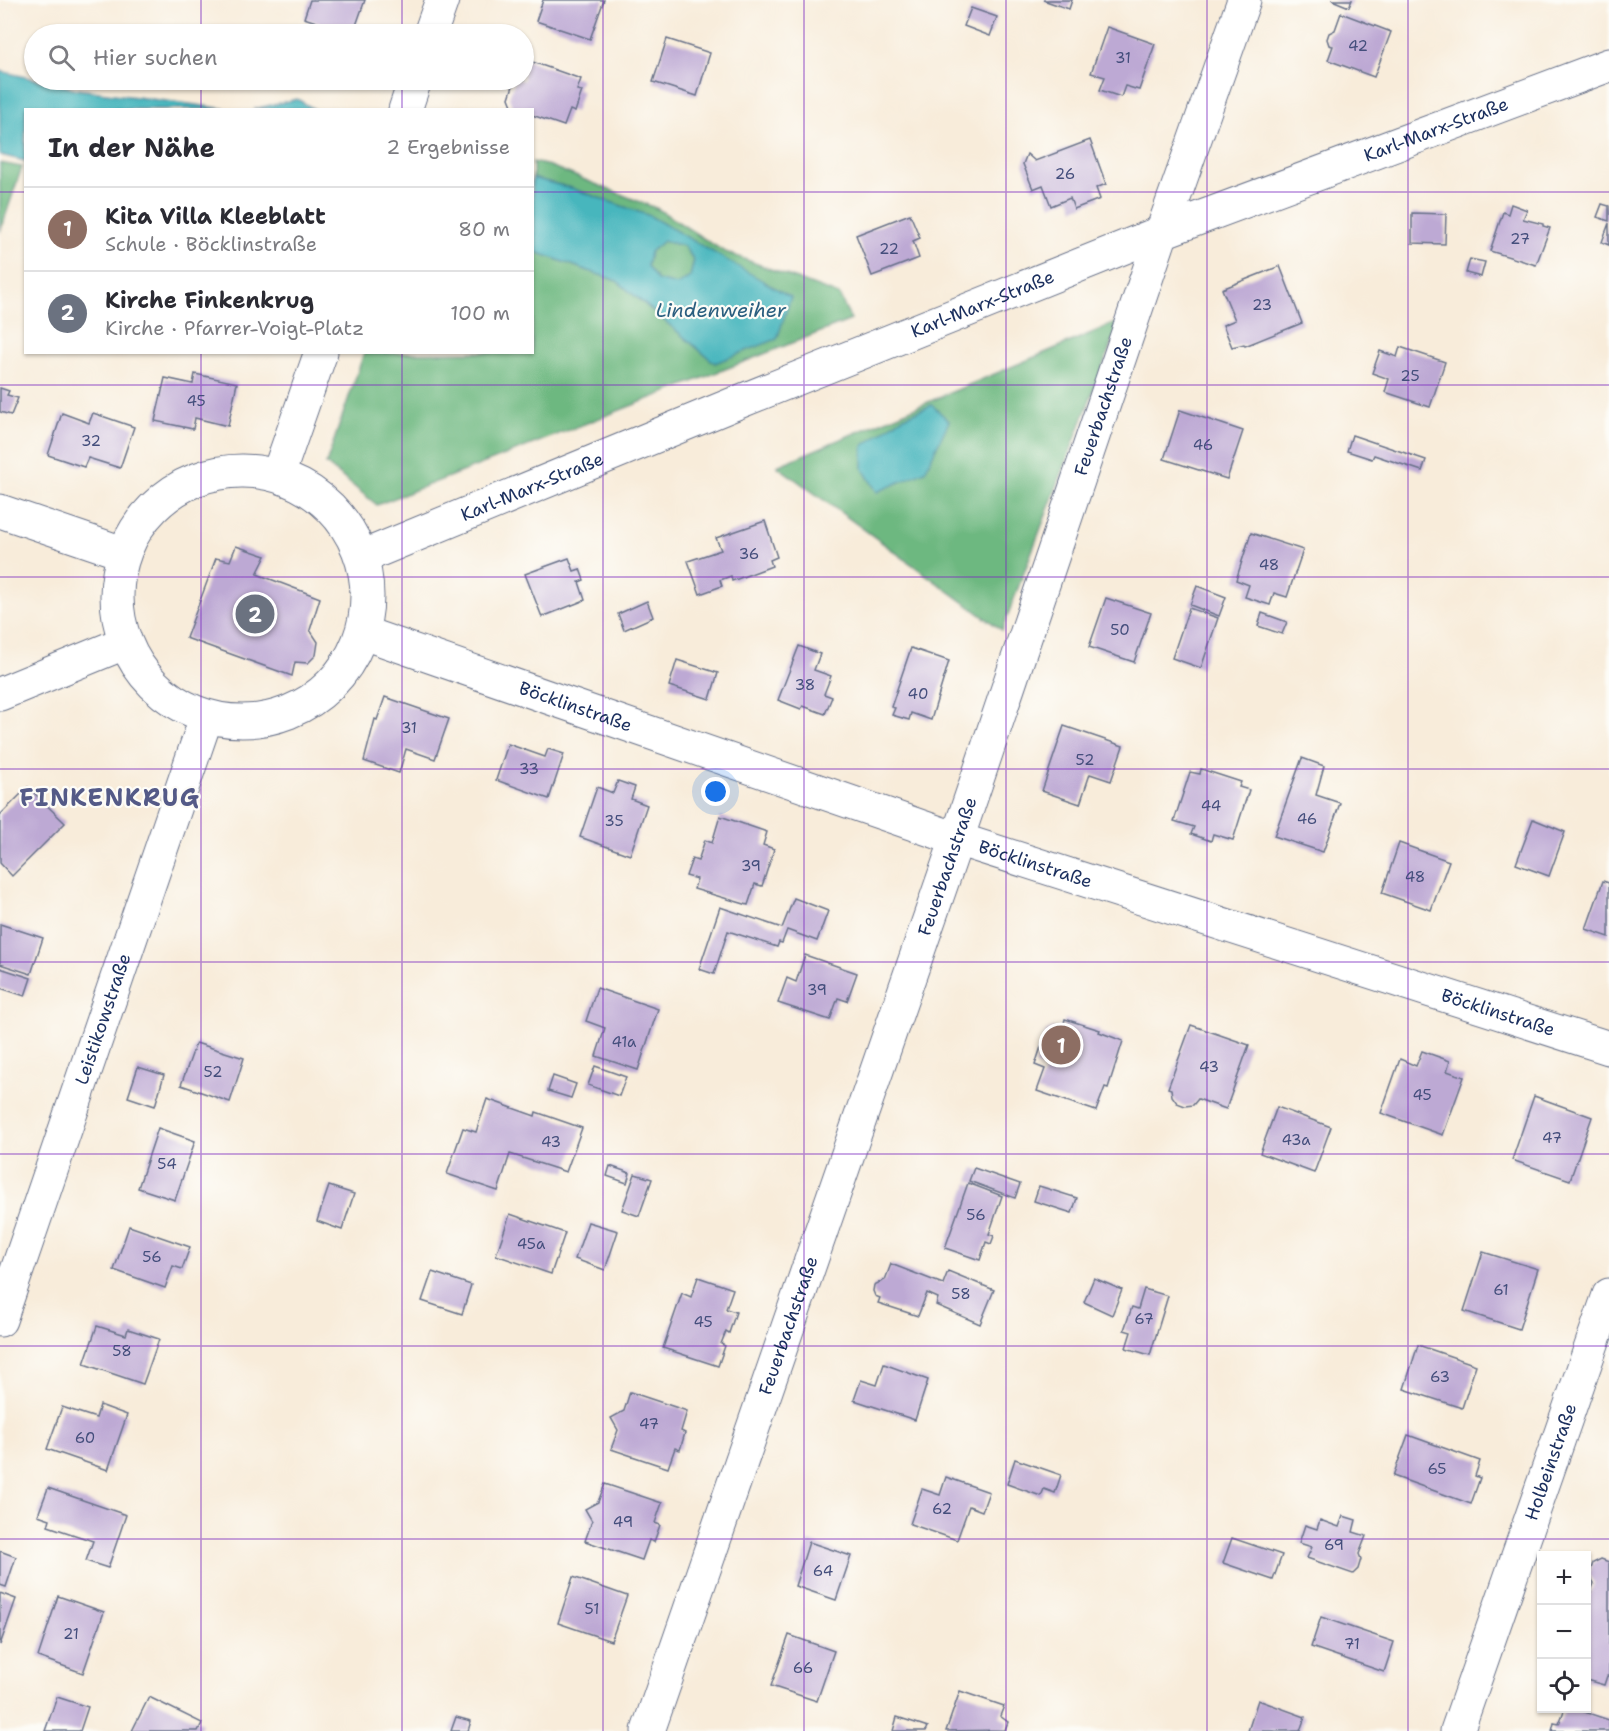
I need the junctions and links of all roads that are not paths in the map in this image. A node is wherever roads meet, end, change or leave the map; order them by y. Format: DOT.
graph roads {
  1 [pos="442,0"];
  2 [pos="1244,0"];
  3 [pos="434,24"];
  4 [pos="1609,65"];
  5 [pos="412,90"];
  6 [pos="406,108"];
  7 [pos="1162,232"];
  8 [pos="320,354"];
  9 [pos="278,476"];
  10 [pos="0,511"];
  11 [pos="123,553"];
  12 [pos="362,557"];
  13 [pos="363,633"];
  14 [pos="124,644"];
  15 [pos="0,694"];
  16 [pos="206,718"];
  17 [pos="957,839"];
  18 [pos="1609,1048"];
  19 [pos="1609,1295"];
  20 [pos="0,1320"];
  21 [pos="648,1731"];
  22 [pos="1457,1731"];
  1 -- 3 [label="street"];
  2 -- 7 [label="street, Feuerbachstraße"];
  4 -- 7 [label="street, Karl-Marx-Straße"];
  5 -- 6 [label="street"];
  7 -- 12 [label="street, Karl-Marx-Straße"];
  7 -- 17 [label="street, Feuerbachstraße"];
  8 -- 9 [label="street"];
  9 -- 11 [label="street"];
  9 -- 12 [label="street"];
  10 -- 11 [label="street"];
  11 -- 14 [label="street"];
  12 -- 13 [label="street"];
  13 -- 16 [label="street"];
  13 -- 17 [label="street, Böcklinstraße"];
  14 -- 15 [label="street"];
  14 -- 16 [label="street"];
  16 -- 20 [label="street, Leistikowstraße"];
  17 -- 18 [label="street, Böcklinstraße"];
  17 -- 21 [label="street, Feuerbachstraße"];
  19 -- 22 [label="street, Holbeinstraße"];
}
